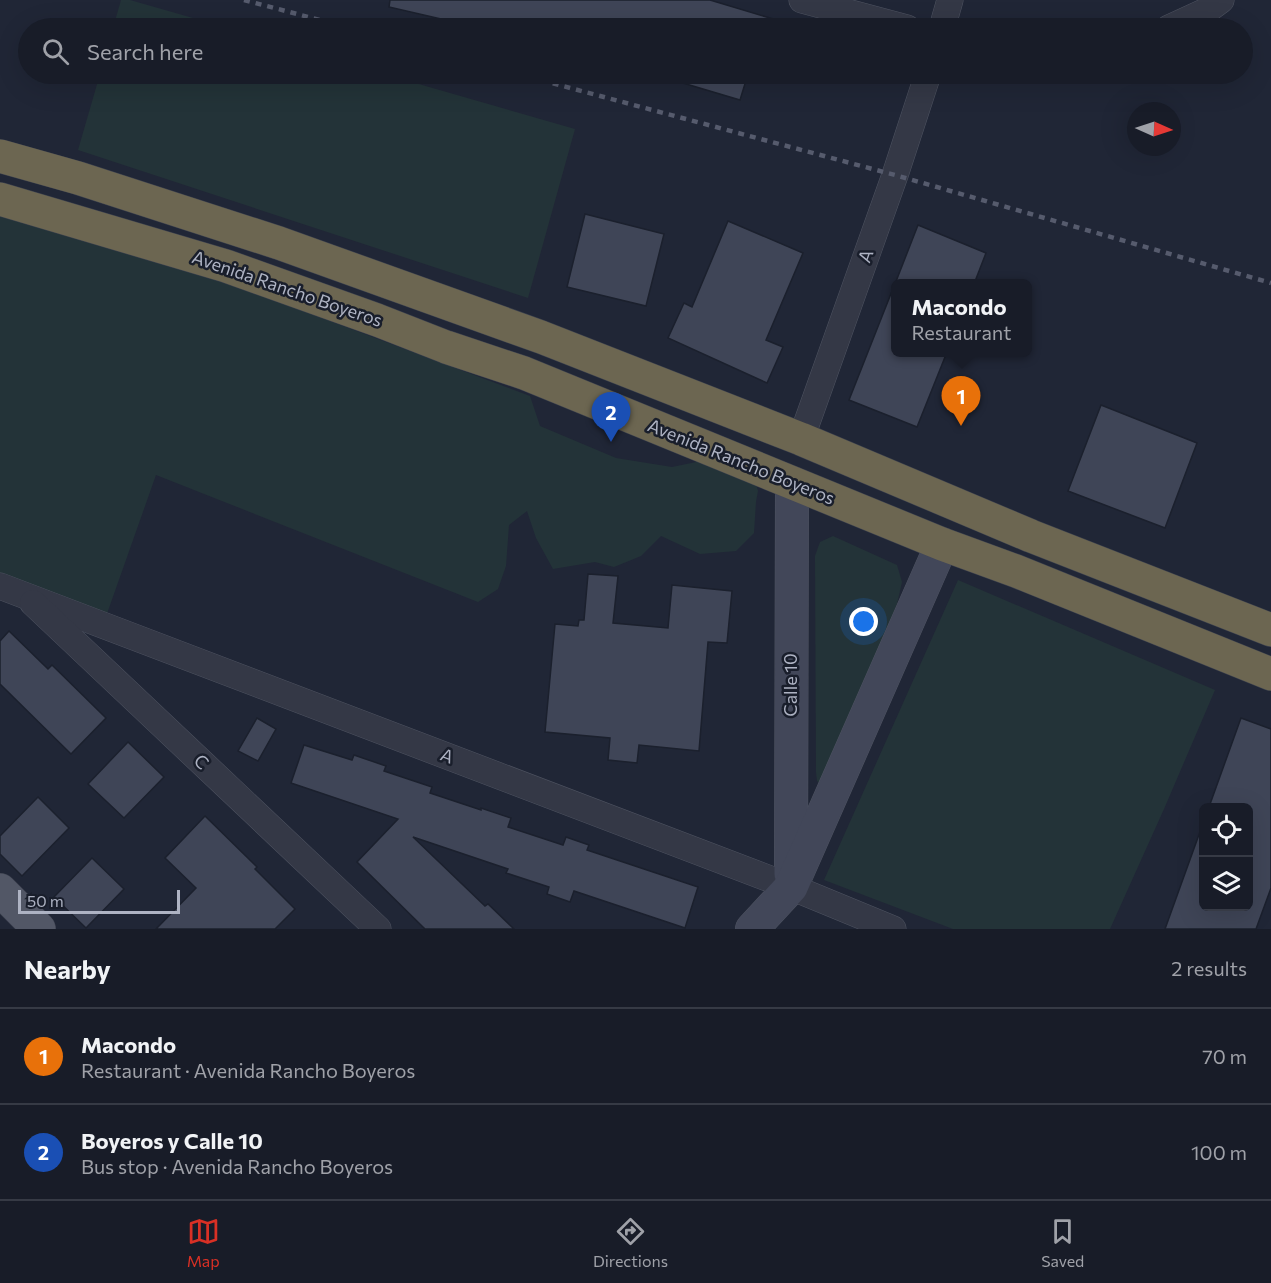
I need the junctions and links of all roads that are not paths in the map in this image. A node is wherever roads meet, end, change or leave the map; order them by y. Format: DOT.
graph roads {
  1 [pos="802,0"];
  2 [pos="950,0"];
  3 [pos="1221,0"];
  4 [pos="870,18"];
  5 [pos="945,18"];
  6 [pos="1191,18"];
  7 [pos="925,84"];
  8 [pos="0,156"];
  9 [pos="0,199"];
  10 [pos="801,439"];
  11 [pos="792,483"];
  12 [pos="942,544"];
  13 [pos="12,590"];
  14 [pos="1271,630"];
  15 [pos="1271,674"];
  16 [pos="791,887"];
  17 [pos="0,890"];
  18 [pos="39,929"];
  19 [pos="378,929"];
  20 [pos="752,929"];
  21 [pos="893,929"];
  1 -- 4 [label="street"];
  2 -- 5 [label="street"];
  3 -- 6 [label="street"];
  7 -- 10 [label="street, A"];
  8 -- 10 [label="highway"];
  9 -- 11 [label="highway, Avenida Rancho Boyeros"];
  10 -- 14 [label="highway"];
  11 -- 12 [label="highway, Avenida Rancho Boyeros"];
  11 -- 16 [label="street, Calle 10"];
  12 -- 15 [label="highway, Avenida Rancho Boyeros"];
  12 -- 16 [label="street"];
  13 -- 16 [label="street, A"];
  13 -- 19 [label="street, C"];
  16 -- 20 [label="street"];
  16 -- 21 [label="street, A"];
  17 -- 18 [label="main road"];
}
